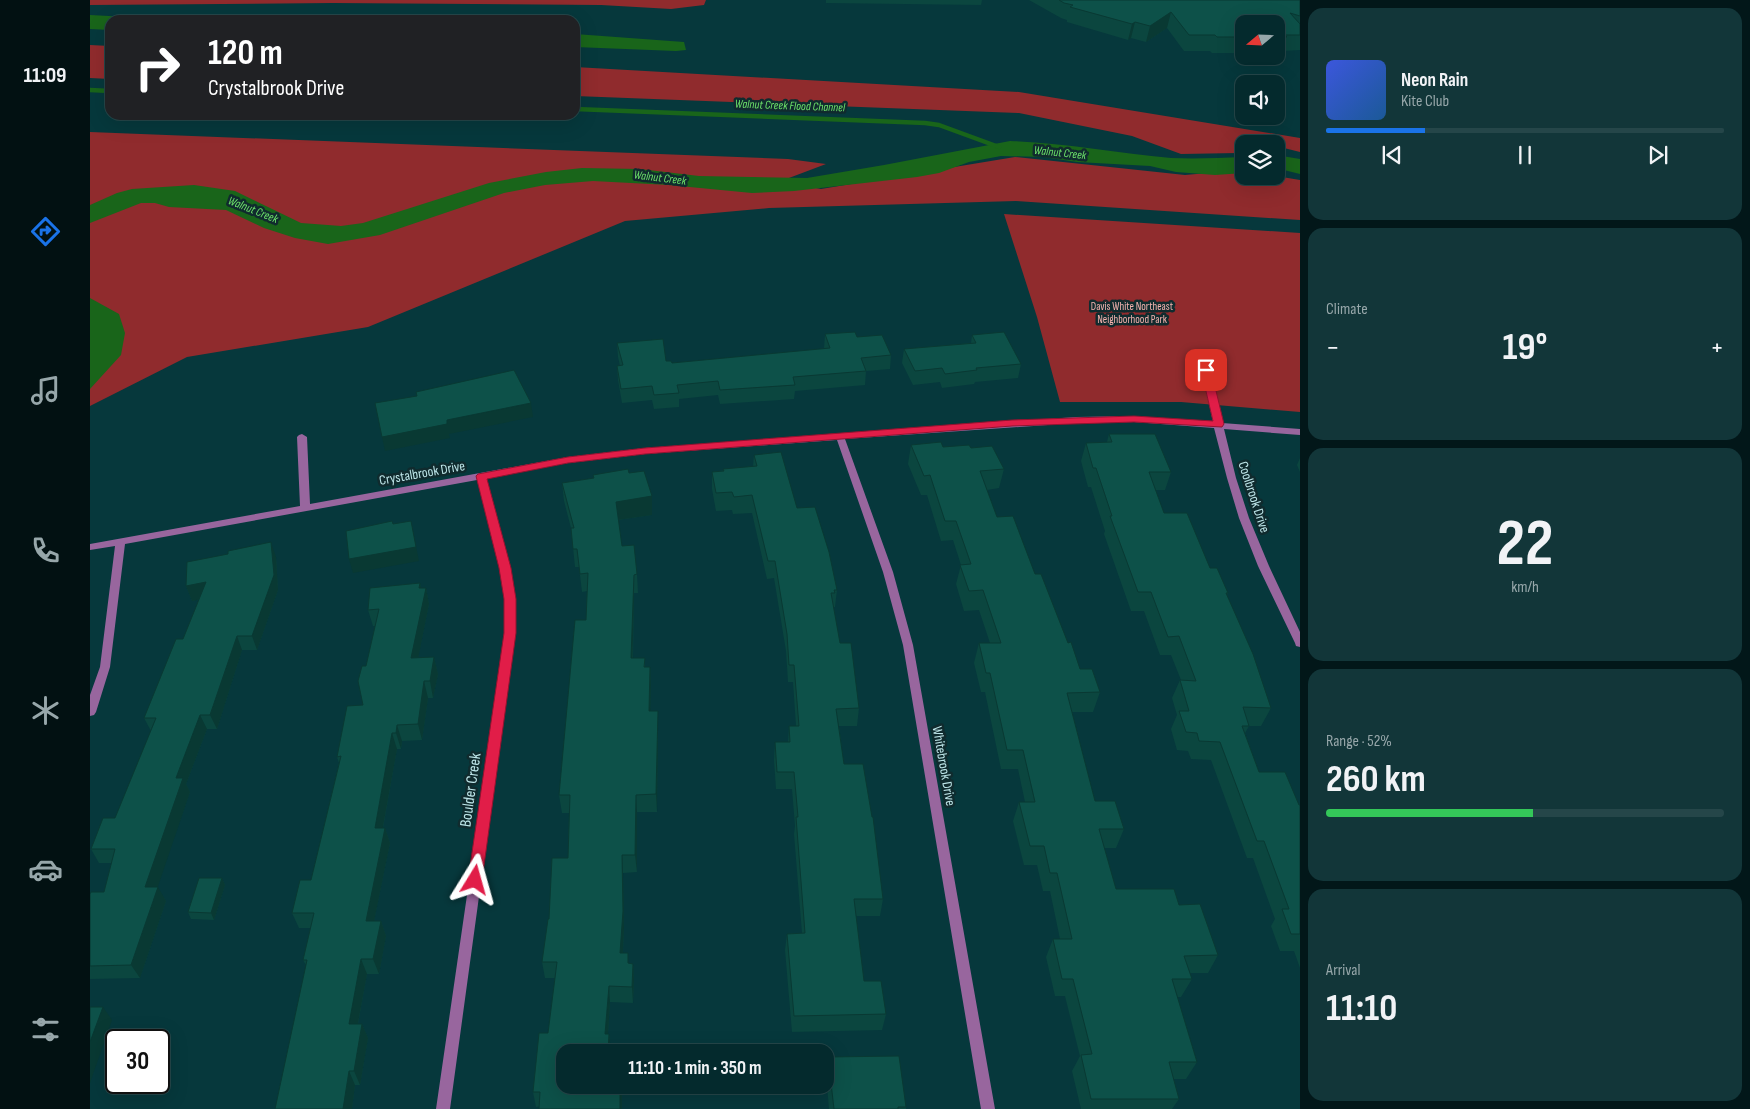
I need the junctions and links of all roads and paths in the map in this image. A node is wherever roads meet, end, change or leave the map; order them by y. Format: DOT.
graph roads {
  1 [pos="1202,352"];
  2 [pos="1219,424"];
  3 [pos="1300,432"];
  4 [pos="302,436"];
  5 [pos="840,437"];
  6 [pos="481,476"];
  7 [pos="305,507"];
  8 [pos="120,542"];
  9 [pos="90,547"];
  10 [pos="1300,643"];
  11 [pos="90,712"];
  12 [pos="442,1109"];
  13 [pos="988,1109"];
  1 -- 2 [label="street, Coolbrook Drive"];
  2 -- 3 [label="street, Crystalbrook Drive"];
  2 -- 5 [label="street, Crystalbrook Drive"];
  2 -- 10 [label="street, Coolbrook Drive"];
  4 -- 7 [label="street"];
  5 -- 6 [label="street, Crystalbrook Drive"];
  5 -- 13 [label="street, Whitebrook Drive"];
  6 -- 7 [label="street, Crystalbrook Drive"];
  6 -- 12 [label="street, Boulder Creek"];
  7 -- 8 [label="street, Crystalbrook Drive"];
  8 -- 9 [label="street, Crystalbrook Drive"];
  8 -- 11 [label="street"];
}
